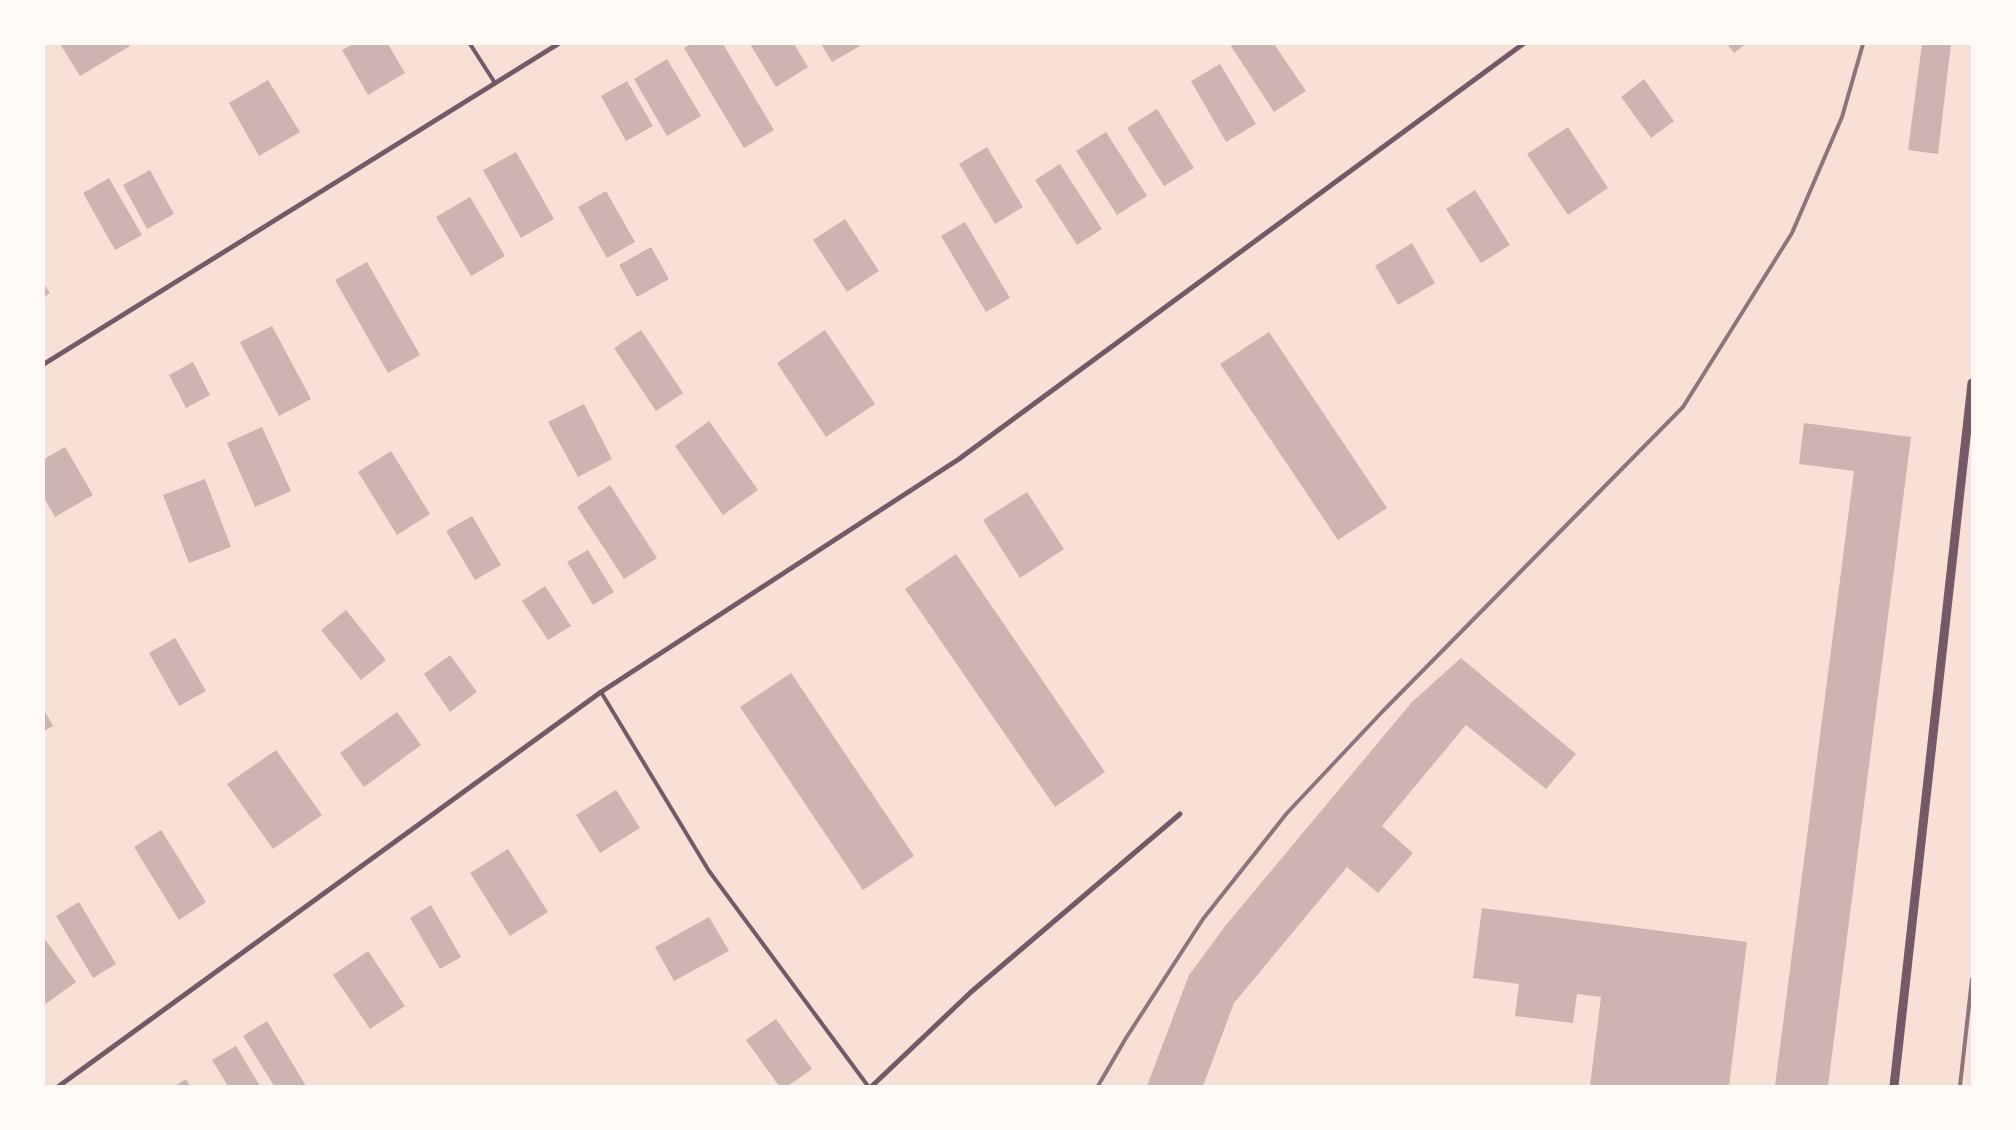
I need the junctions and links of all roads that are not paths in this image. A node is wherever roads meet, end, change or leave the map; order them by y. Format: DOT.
graph roads {
  1 [pos="470,44"];
  2 [pos="558,44"];
  3 [pos="1522,44"];
  4 [pos="495,83"];
  5 [pos="44,364"];
  6 [pos="1972,383"];
  7 [pos="601,692"];
  8 [pos="1180,814"];
  9 [pos="59,1086"];
  10 [pos="868,1086"];
  11 [pos="872,1086"];
  12 [pos="1894,1086"];
  1 -- 4 [label="lane"];
  2 -- 4 [label="street"];
  3 -- 7 [label="street"];
  4 -- 5 [label="street"];
  6 -- 12 [label="street"];
  7 -- 9 [label="street"];
  7 -- 10 [label="lane"];
  8 -- 11 [label="street"];
}
